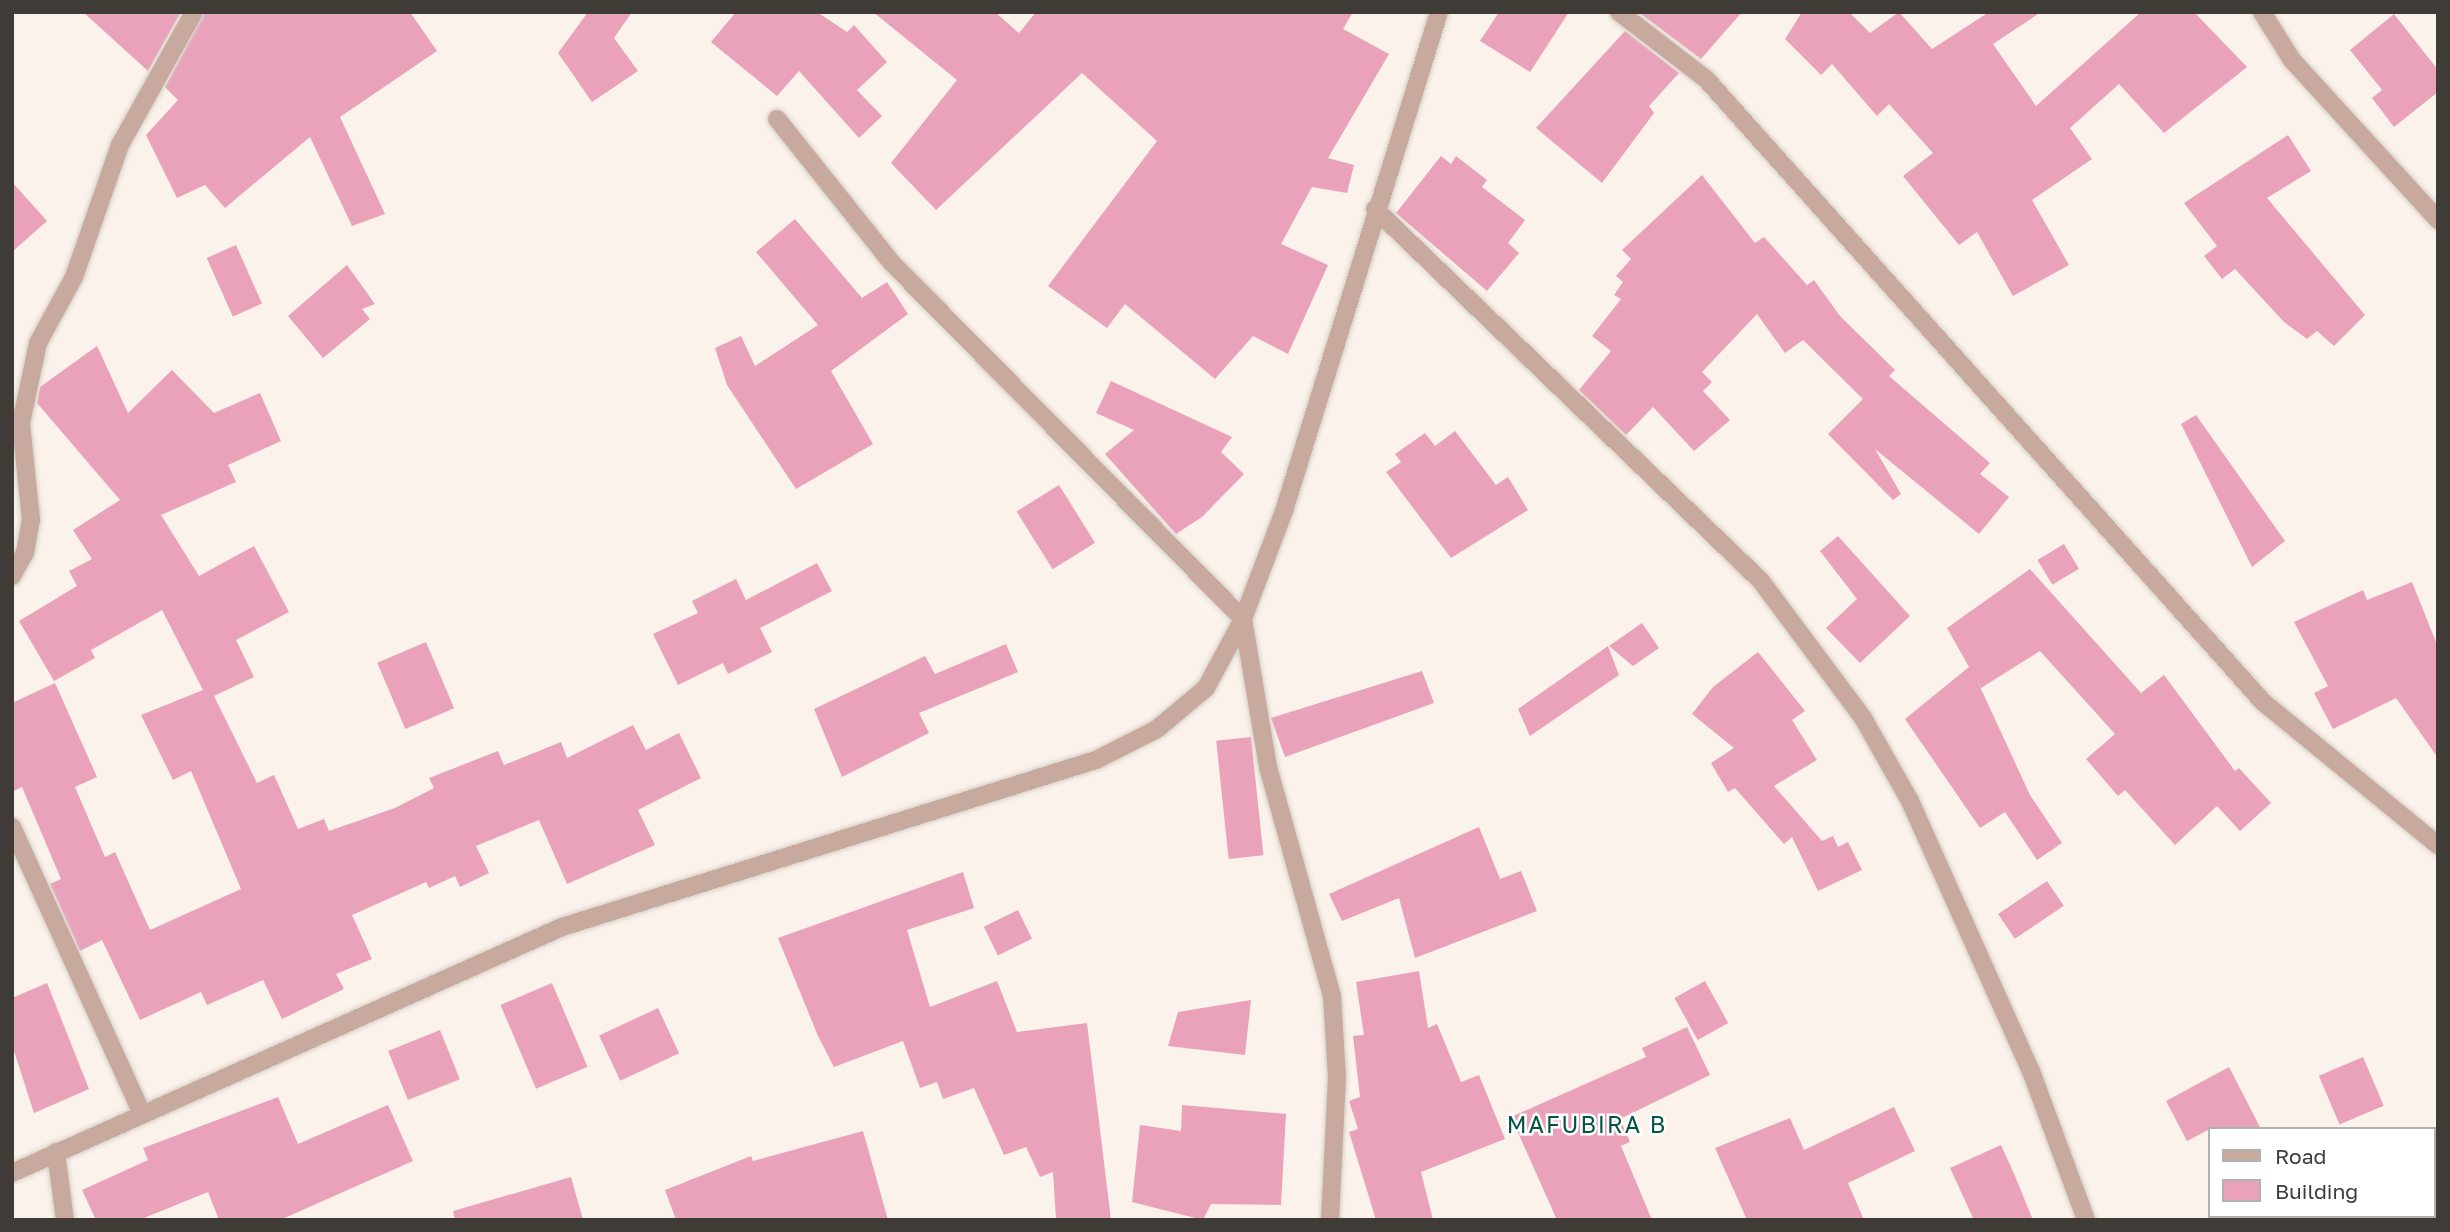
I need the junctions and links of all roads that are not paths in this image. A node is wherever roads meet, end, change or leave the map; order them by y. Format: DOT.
graph roads {
  1 [pos="194,12"];
  2 [pos="1439,12"];
  3 [pos="1619,12"];
  4 [pos="2262,12"];
  5 [pos="777,119"];
  6 [pos="1375,209"];
  7 [pos="2438,220"];
  8 [pos="12,576"];
  9 [pos="1243,619"];
  10 [pos="12,827"];
  11 [pos="2438,845"];
  12 [pos="142,1114"];
  13 [pos="56,1152"];
  14 [pos="12,1173"];
  15 [pos="65,1220"];
  16 [pos="1329,1220"];
  17 [pos="2086,1220"];
  1 -- 8 [label="street"];
  2 -- 6 [label="street"];
  3 -- 11 [label="street"];
  4 -- 7 [label="street"];
  5 -- 9 [label="street"];
  6 -- 9 [label="street"];
  6 -- 17 [label="street"];
  9 -- 12 [label="street"];
  9 -- 16 [label="street"];
  10 -- 12 [label="street"];
  12 -- 13 [label="street"];
  13 -- 14 [label="street"];
  13 -- 15 [label="street"];
}
